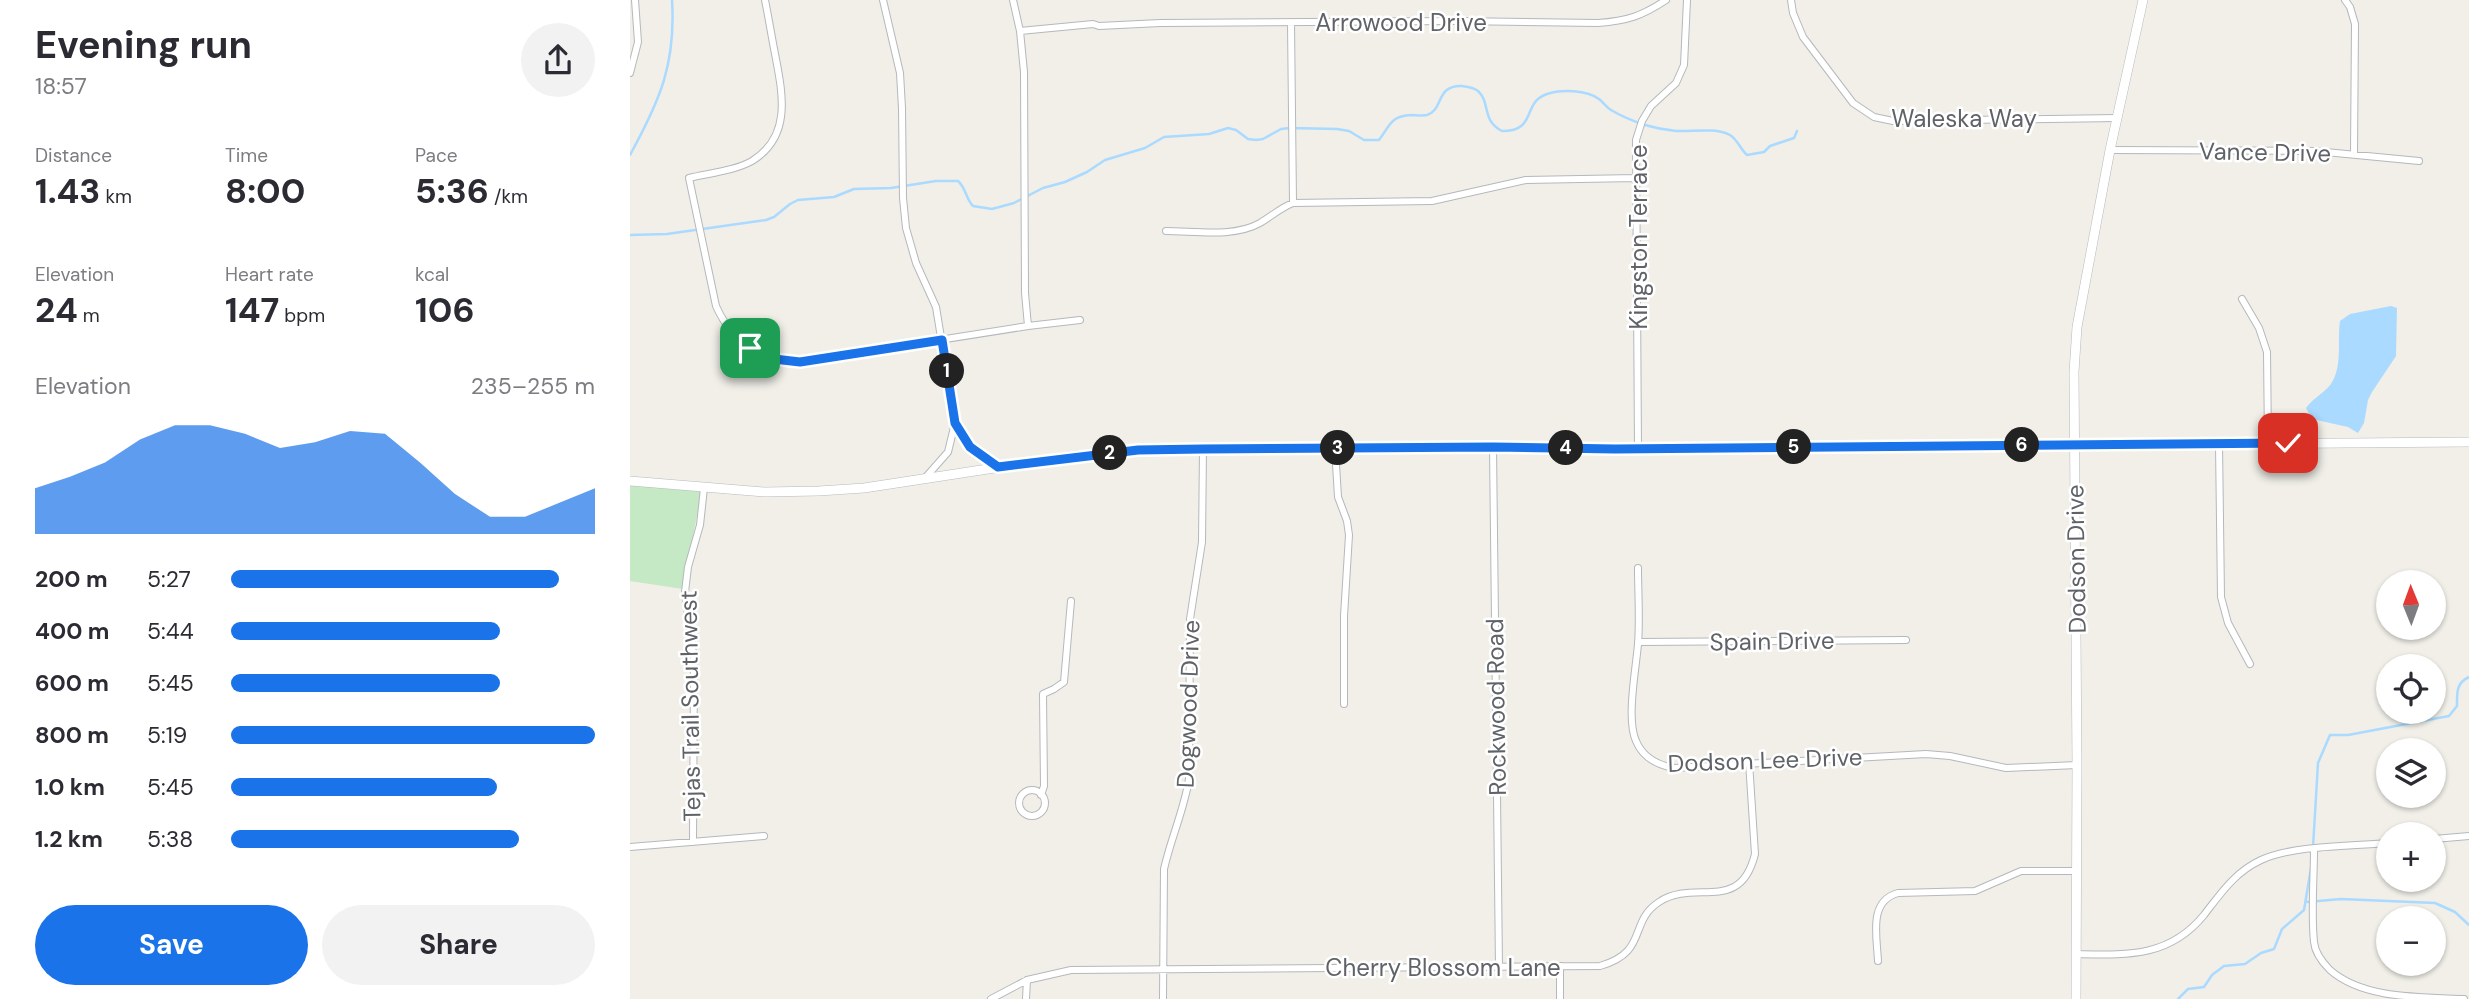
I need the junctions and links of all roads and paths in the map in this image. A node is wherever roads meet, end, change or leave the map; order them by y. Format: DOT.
graph roads {
  1 [pos="635,0"];
  2 [pos="765,0"];
  3 [pos="883,0"];
  4 [pos="1013,0"];
  5 [pos="1666,0"];
  6 [pos="1687,0"];
  7 [pos="1791,0"];
  8 [pos="2143,0"];
  9 [pos="2345,0"];
  10 [pos="1291,23"];
  11 [pos="1020,31"];
  12 [pos="630,73"];
  13 [pos="2117,118"];
  14 [pos="2110,150"];
  15 [pos="2354,154"];
  16 [pos="2419,162"];
  17 [pos="1636,178"];
  18 [pos="1293,203"];
  19 [pos="1166,231"];
  20 [pos="2242,299"];
  21 [pos="1080,320"];
  22 [pos="1028,326"];
  23 [pos="942,340"];
  24 [pos="955,423"];
  25 [pos="2469,442"];
  26 [pos="2268,443"];
  27 [pos="2219,444"];
  28 [pos="2075,445"];
  29 [pos="1493,447"];
  30 [pos="1335,448"];
  31 [pos="1203,449"];
  32 [pos="1637,449"];
  33 [pos="998,467"];
  34 [pos="925,478"];
  35 [pos="630,481"];
  36 [pos="704,488"];
  37 [pos="1638,568"];
  38 [pos="1071,601"];
  39 [pos="1906,639"];
  40 [pos="1638,642"];
  41 [pos="2250,664"];
  42 [pos="1344,704"];
  43 [pos="1749,762"];
  44 [pos="2077,765"];
  45 [pos="1041,795"];
  46 [pos="764,836"];
  47 [pos="2469,836"];
  48 [pos="2446,838"];
  49 [pos="693,842"];
  50 [pos="2376,844"];
  51 [pos="630,846"];
  52 [pos="2314,849"];
  53 [pos="2077,871"];
  54 [pos="2076,954"];
  55 [pos="1878,961"];
  56 [pos="1560,966"];
  57 [pos="1499,967"];
  58 [pos="1163,968"];
  59 [pos="1027,980"];
  60 [pos="991,999"];
  61 [pos="1026,999"];
  62 [pos="1163,999"];
  63 [pos="1560,999"];
  64 [pos="2076,999"];
  65 [pos="2464,999"];
  1 -- 12 [label="street"];
  2 -- 23 [label="street"];
  3 -- 23 [label="street"];
  4 -- 11 [label="street"];
  5 -- 10 [label="street, Arrowood Drive"];
  6 -- 17 [label="street, Kingston Terrace"];
  7 -- 13 [label="street, Waleska Way"];
  8 -- 13 [label="street, Dodson Drive"];
  9 -- 15 [label="street"];
  10 -- 11 [label="street, Arrowood Drive"];
  10 -- 18 [label="street"];
  11 -- 22 [label="street"];
  13 -- 14 [label="street, Dodson Drive"];
  14 -- 15 [label="street, Vance Drive"];
  14 -- 28 [label="street, Dodson Drive"];
  15 -- 16 [label="street, Vance Drive"];
  17 -- 18 [label="street"];
  17 -- 32 [label="street, Kingston Terrace"];
  18 -- 19 [label="street"];
  20 -- 26 [label="street"];
  21 -- 22 [label="street"];
  22 -- 23 [label="street"];
  23 -- 24 [label="street"];
  24 -- 33 [label="street"];
  24 -- 34 [label="street"];
  25 -- 26 [label="street"];
  26 -- 27 [label="street"];
  27 -- 28 [label="street"];
  27 -- 41 [label="street"];
  28 -- 32 [label="street"];
  28 -- 44 [label="street, Dodson Drive"];
  29 -- 30 [label="street"];
  29 -- 32 [label="street"];
  29 -- 57 [label="street, Rockwood Road"];
  30 -- 31 [label="street"];
  30 -- 42 [label="street"];
  31 -- 33 [label="street"];
  31 -- 58 [label="street, Dogwood Drive"];
  33 -- 34 [label="street"];
  34 -- 36 [label="street"];
  35 -- 36 [label="street"];
  36 -- 49 [label="street, Tejas Trail Southwest"];
  37 -- 40 [label="street, Dodson Lee Drive"];
  38 -- 45 [label="street"];
  39 -- 40 [label="street, Spain Drive"];
  40 -- 43 [label="street, Dodson Lee Drive"];
  43 -- 44 [label="street, Dodson Lee Drive"];
  43 -- 56 [label="street, Cherry Blossom Lane"];
  44 -- 53 [label="street, Dodson Drive"];
  45 -- 45 [label="street"];
  46 -- 49 [label="street"];
  47 -- 48 [label="street"];
  49 -- 51 [label="street"];
  50 -- 52 [label="street"];
  52 -- 54 [label="street"];
  52 -- 65 [label="street"];
  53 -- 54 [label="street, Dodson Drive"];
  53 -- 55 [label="street"];
  54 -- 64 [label="street, Dodson Drive"];
  56 -- 57 [label="street, Cherry Blossom Lane"];
  56 -- 63 [label="street"];
  57 -- 58 [label="street, Cherry Blossom Lane"];
  58 -- 59 [label="street, Cherry Blossom Lane"];
  58 -- 62 [label="street, Dogwood Drive"];
  59 -- 60 [label="street, Cherry Blossom Lane"];
  59 -- 61 [label="street"];
}
